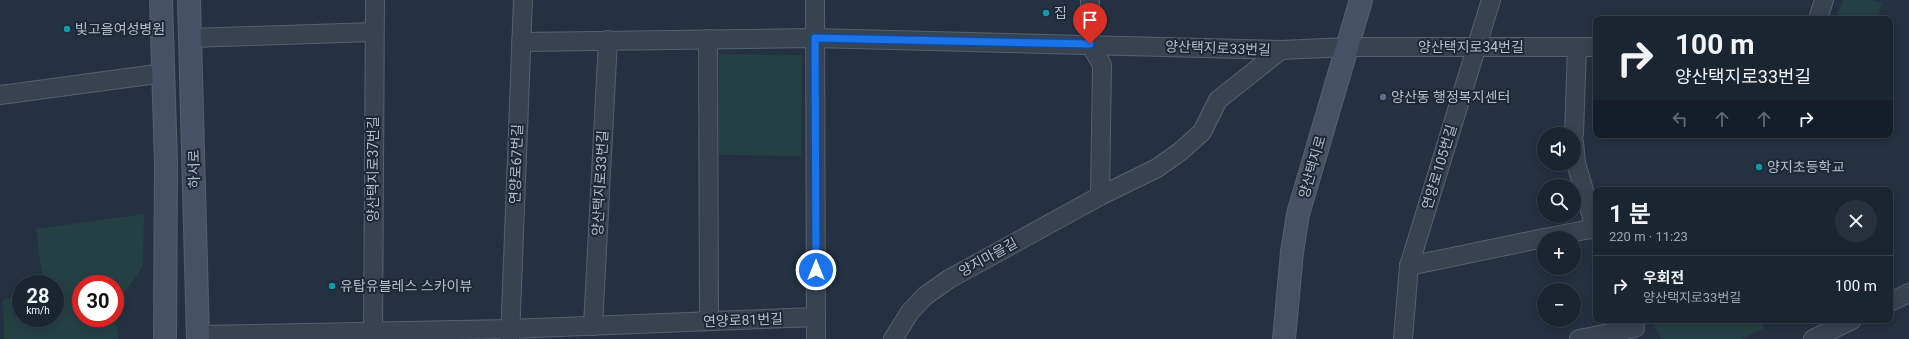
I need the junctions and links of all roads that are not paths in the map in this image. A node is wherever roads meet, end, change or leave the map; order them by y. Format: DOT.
graph roads {
  1 [pos="161,0"];
  2 [pos="189,0"];
  3 [pos="375,0"];
  4 [pos="523,0"];
  5 [pos="815,0"];
  6 [pos="1090,0"];
  7 [pos="1361,0"];
  8 [pos="1491,0"];
  9 [pos="1824,0"];
  10 [pos="1819,16"];
  11 [pos="374,32"];
  12 [pos="191,38"];
  13 [pos="815,38"];
  14 [pos="708,39"];
  15 [pos="608,40"];
  16 [pos="521,42"];
  17 [pos="1090,44"];
  18 [pos="1476,46"];
  19 [pos="1347,47"];
  20 [pos="1577,47"];
  21 [pos="1593,47"];
  22 [pos="1281,50"];
  23 [pos="164,73"];
  24 [pos="0,95"];
  25 [pos="1574,127"];
  26 [pos="1578,171"];
  27 [pos="1100,196"];
  28 [pos="1593,220"];
  29 [pos="1593,230"];
  30 [pos="1581,232"];
  31 [pos="1537,239"];
  32 [pos="1409,266"];
  33 [pos="1909,292"];
  34 [pos="1893,300"];
  35 [pos="816,317"];
  36 [pos="709,321"];
  37 [pos="1846,323"];
  38 [pos="592,326"];
  39 [pos="1635,329"];
  40 [pos="373,334"];
  41 [pos="510,334"];
  42 [pos="198,337"];
  43 [pos="165,339"];
  44 [pos="816,339"];
  45 [pos="893,339"];
  46 [pos="1284,339"];
  47 [pos="1404,339"];
  48 [pos="1579,339"];
  49 [pos="1813,339"];
  1 -- 23 [label="main road, 하서로"];
  2 -- 12 [label="main road, 하서로"];
  3 -- 11 [label="street, 양산택지로37번길"];
  4 -- 16 [label="street, 연양로67번길"];
  5 -- 13 [label="street"];
  6 -- 17 [label="street"];
  7 -- 19 [label="main road, 양산택지로"];
  8 -- 18 [label="street, 연양로105번길"];
  9 -- 10 [label="street"];
  11 -- 12 [label="street"];
  11 -- 40 [label="street, 양산택지로37번길"];
  12 -- 42 [label="main road, 하서로"];
  13 -- 14 [label="street, 양산택지로33번길"];
  13 -- 17 [label="street, 양산택지로33번길"];
  13 -- 35 [label="street"];
  14 -- 15 [label="street, 양산택지로33번길"];
  14 -- 36 [label="street"];
  15 -- 16 [label="street, 양산택지로33번길"];
  15 -- 38 [label="street, 양산택지로33번길"];
  16 -- 41 [label="street, 연양로67번길"];
  17 -- 22 [label="street, 양산택지로33번길"];
  17 -- 27 [label="street"];
  18 -- 19 [label="street, 양산택지로34번길"];
  18 -- 20 [label="street, 양산택지로34번길"];
  18 -- 32 [label="street, 연양로105번길"];
  19 -- 22 [label="street, 양산택지로33번길"];
  19 -- 46 [label="main road, 양산택지로"];
  20 -- 21 [label="street, 양산택지로34번길"];
  20 -- 25 [label="street"];
  22 -- 27 [label="street, 양지마을길"];
  23 -- 24 [label="street"];
  23 -- 43 [label="main road, 하서로"];
  26 -- 28 [label="street"];
  27 -- 45 [label="street, 양지마을길"];
  29 -- 30 [label="street"];
  31 -- 32 [label="street"];
  32 -- 47 [label="street, 연양로105번길"];
  33 -- 34 [label="street"];
  35 -- 36 [label="street, 연양로81번길"];
  35 -- 44 [label="street"];
  36 -- 38 [label="street, 연양로81번길"];
  37 -- 49 [label="street"];
  38 -- 41 [label="street"];
  39 -- 48 [label="street"];
  40 -- 41 [label="street"];
  40 -- 42 [label="street"];
}
